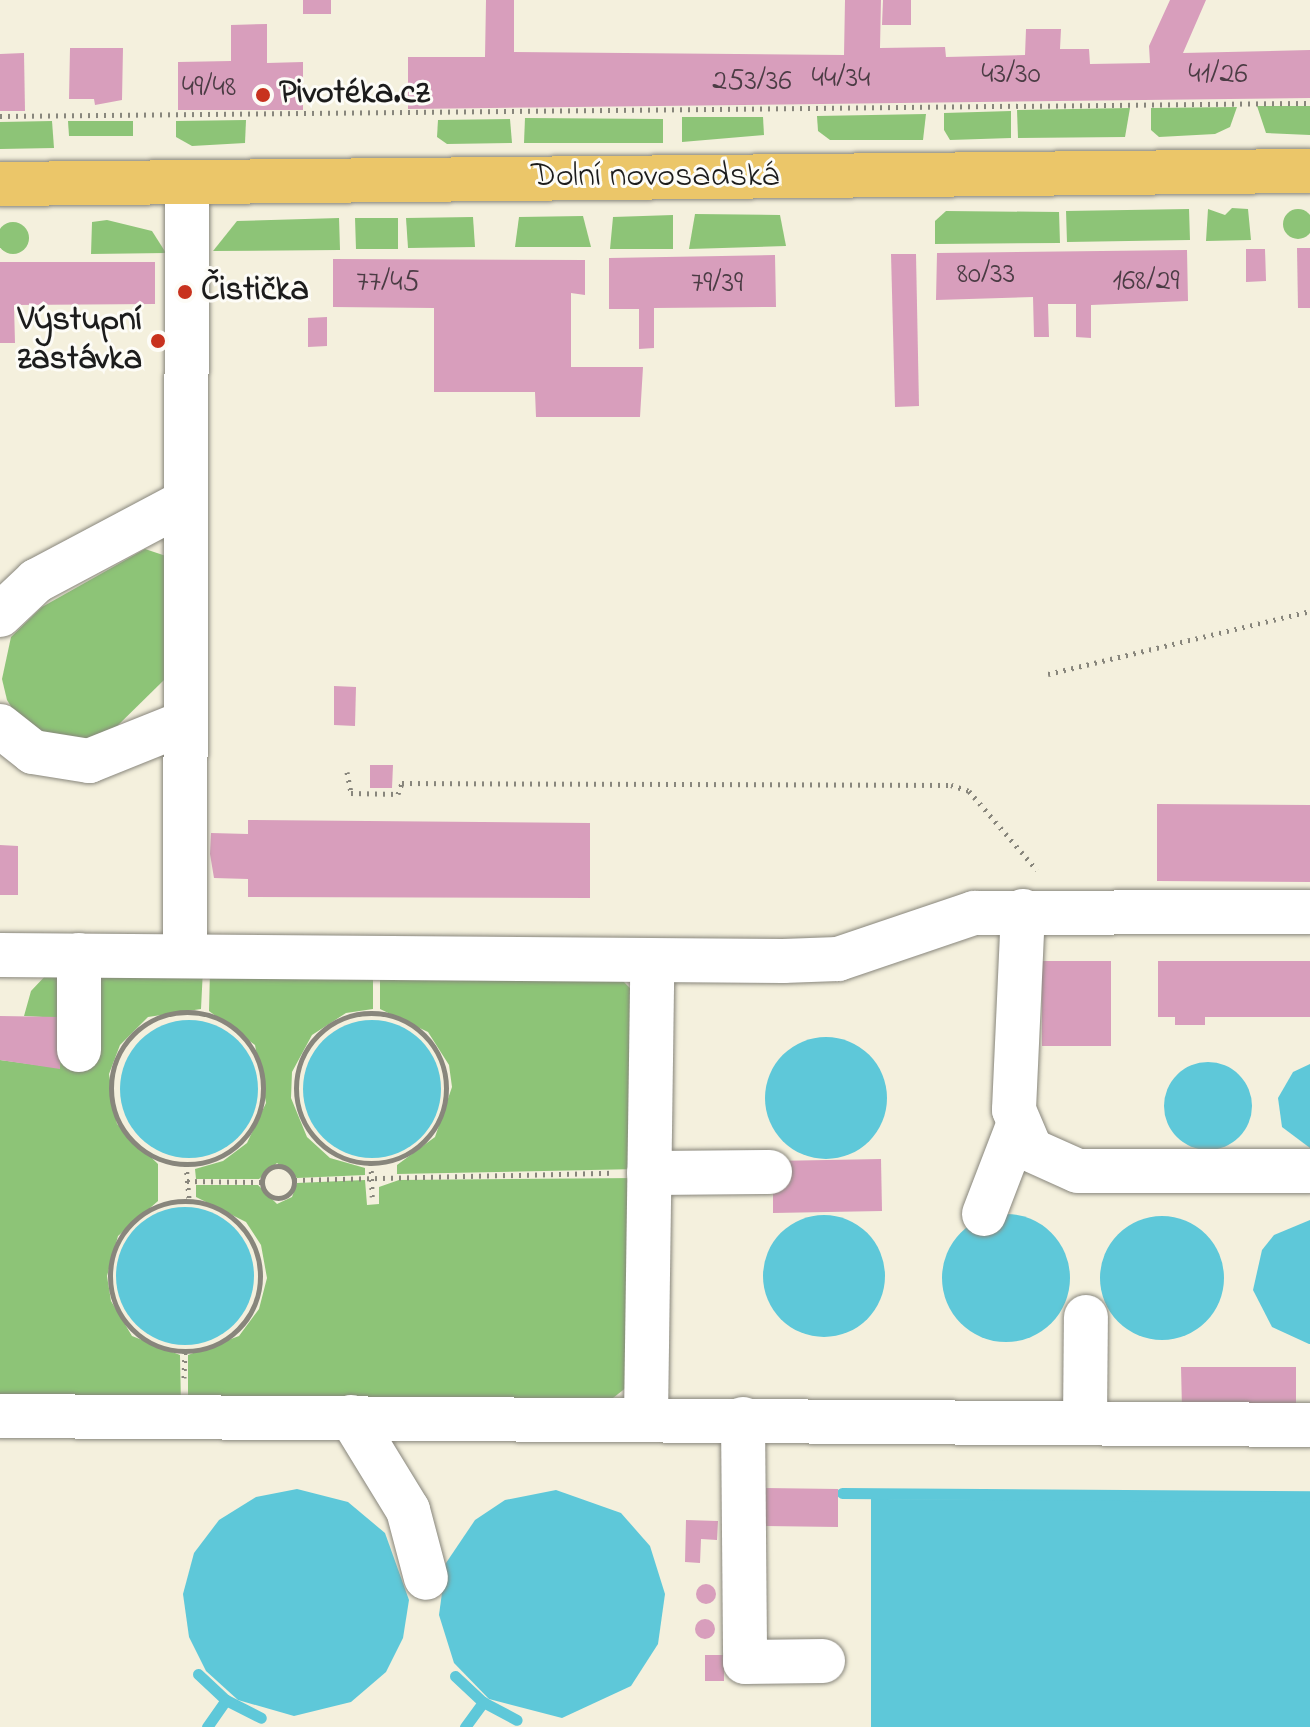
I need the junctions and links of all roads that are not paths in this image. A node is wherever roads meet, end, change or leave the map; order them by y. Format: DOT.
graph roads {
  1 [pos="1310,171"];
  2 [pos="187,182"];
  3 [pos="0,184"];
  4 [pos="183,503"];
  5 [pos="0,615"];
  6 [pos="181,724"];
  7 [pos="0,726"];
  8 [pos="1023,911"];
  9 [pos="1310,912"];
  10 [pos="0,955"];
  11 [pos="79,955"];
  12 [pos="185,956"];
  13 [pos="652,961"];
  14 [pos="79,1050"];
  15 [pos="1017,1128"];
  16 [pos="1310,1171"];
  17 [pos="770,1172"];
  18 [pos="649,1173"];
  19 [pos="984,1214"];
  20 [pos="1086,1317"];
  21 [pos="0,1416"];
  22 [pos="351,1417"];
  23 [pos="646,1418"];
  24 [pos="743,1419"];
  25 [pos="1085,1422"];
  26 [pos="1310,1425"];
  27 [pos="426,1578"];
  28 [pos="823,1661"];
  1 -- 2 [label="main road, Dolní novosadská"];
  2 -- 3 [label="main road, Dolní novosadská"];
  2 -- 4 [label="street"];
  4 -- 5 [label="street"];
  4 -- 6 [label="street"];
  6 -- 7 [label="street"];
  6 -- 12 [label="street"];
  8 -- 9 [label="street"];
  8 -- 13 [label="street"];
  8 -- 15 [label="street"];
  10 -- 11 [label="street"];
  11 -- 12 [label="street"];
  11 -- 14 [label="street"];
  12 -- 13 [label="street"];
  13 -- 18 [label="street"];
  15 -- 16 [label="street"];
  15 -- 19 [label="street"];
  17 -- 18 [label="street"];
  18 -- 23 [label="street"];
  20 -- 25 [label="street"];
  21 -- 22 [label="street"];
  22 -- 23 [label="street"];
  22 -- 27 [label="street"];
  23 -- 24 [label="street"];
  24 -- 25 [label="street"];
  24 -- 28 [label="street"];
  25 -- 26 [label="street"];
}
